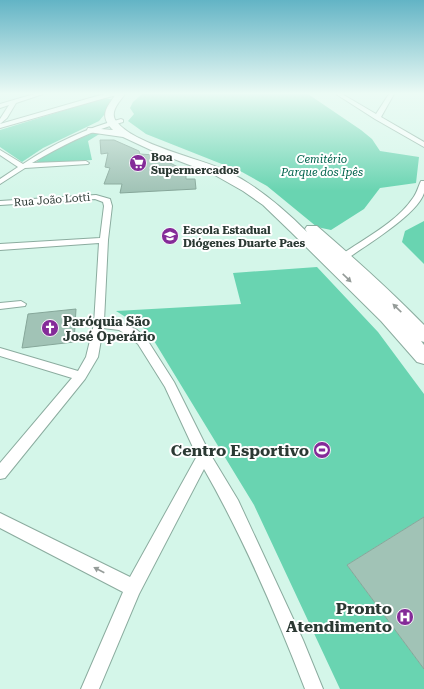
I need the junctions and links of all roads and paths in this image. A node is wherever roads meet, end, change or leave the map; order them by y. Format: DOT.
graph roads {
  1 [pos="104,126"];
  2 [pos="119,126"];
  3 [pos="125,126"];
  4 [pos="391,126"];
  5 [pos="92,130"];
  6 [pos="126,134"];
  7 [pos="424,145"];
  8 [pos="0,152"];
  9 [pos="86,163"];
  10 [pos="22,166"];
  11 [pos="0,182"];
  12 [pos="424,183"];
  13 [pos="0,203"];
  14 [pos="104,240"];
  15 [pos="0,246"];
  16 [pos="322,254"];
  17 [pos="344,257"];
  18 [pos="21,304"];
  19 [pos="0,306"];
  20 [pos="99,324"];
  21 [pos="424,336"];
  22 [pos="0,352"];
  23 [pos="424,357"];
  24 [pos="81,376"];
  25 [pos="204,456"];
  26 [pos="0,473"];
  27 [pos="0,520"];
  28 [pos="133,588"];
  29 [pos="90,689"];
  30 [pos="314,689"];
  1 -- 5 [label="street"];
  2 -- 6 [label="main road"];
  3 -- 17 [label="main road"];
  4 -- 7 [label="street"];
  5 -- 6 [label="main road"];
  5 -- 10 [label="street"];
  6 -- 16 [label="main road"];
  8 -- 10 [label="street"];
  9 -- 10 [label="street"];
  10 -- 11 [label="street"];
  12 -- 17 [label="street"];
  13 -- 14 [label="street, Rua João Lotti"];
  14 -- 15 [label="street"];
  14 -- 20 [label="street"];
  16 -- 17 [label="main road"];
  16 -- 23 [label="main road, one-way"];
  21 -- 17 [label="main road, one-way"];
  18 -- 19 [label="street"];
  20 -- 24 [label="street"];
  20 -- 25 [label="street"];
  22 -- 24 [label="street"];
  24 -- 26 [label="street"];
  25 -- 28 [label="street"];
  25 -- 30 [label="street"];
  28 -- 27 [label="street, one-way"];
  28 -- 29 [label="street"];
}
